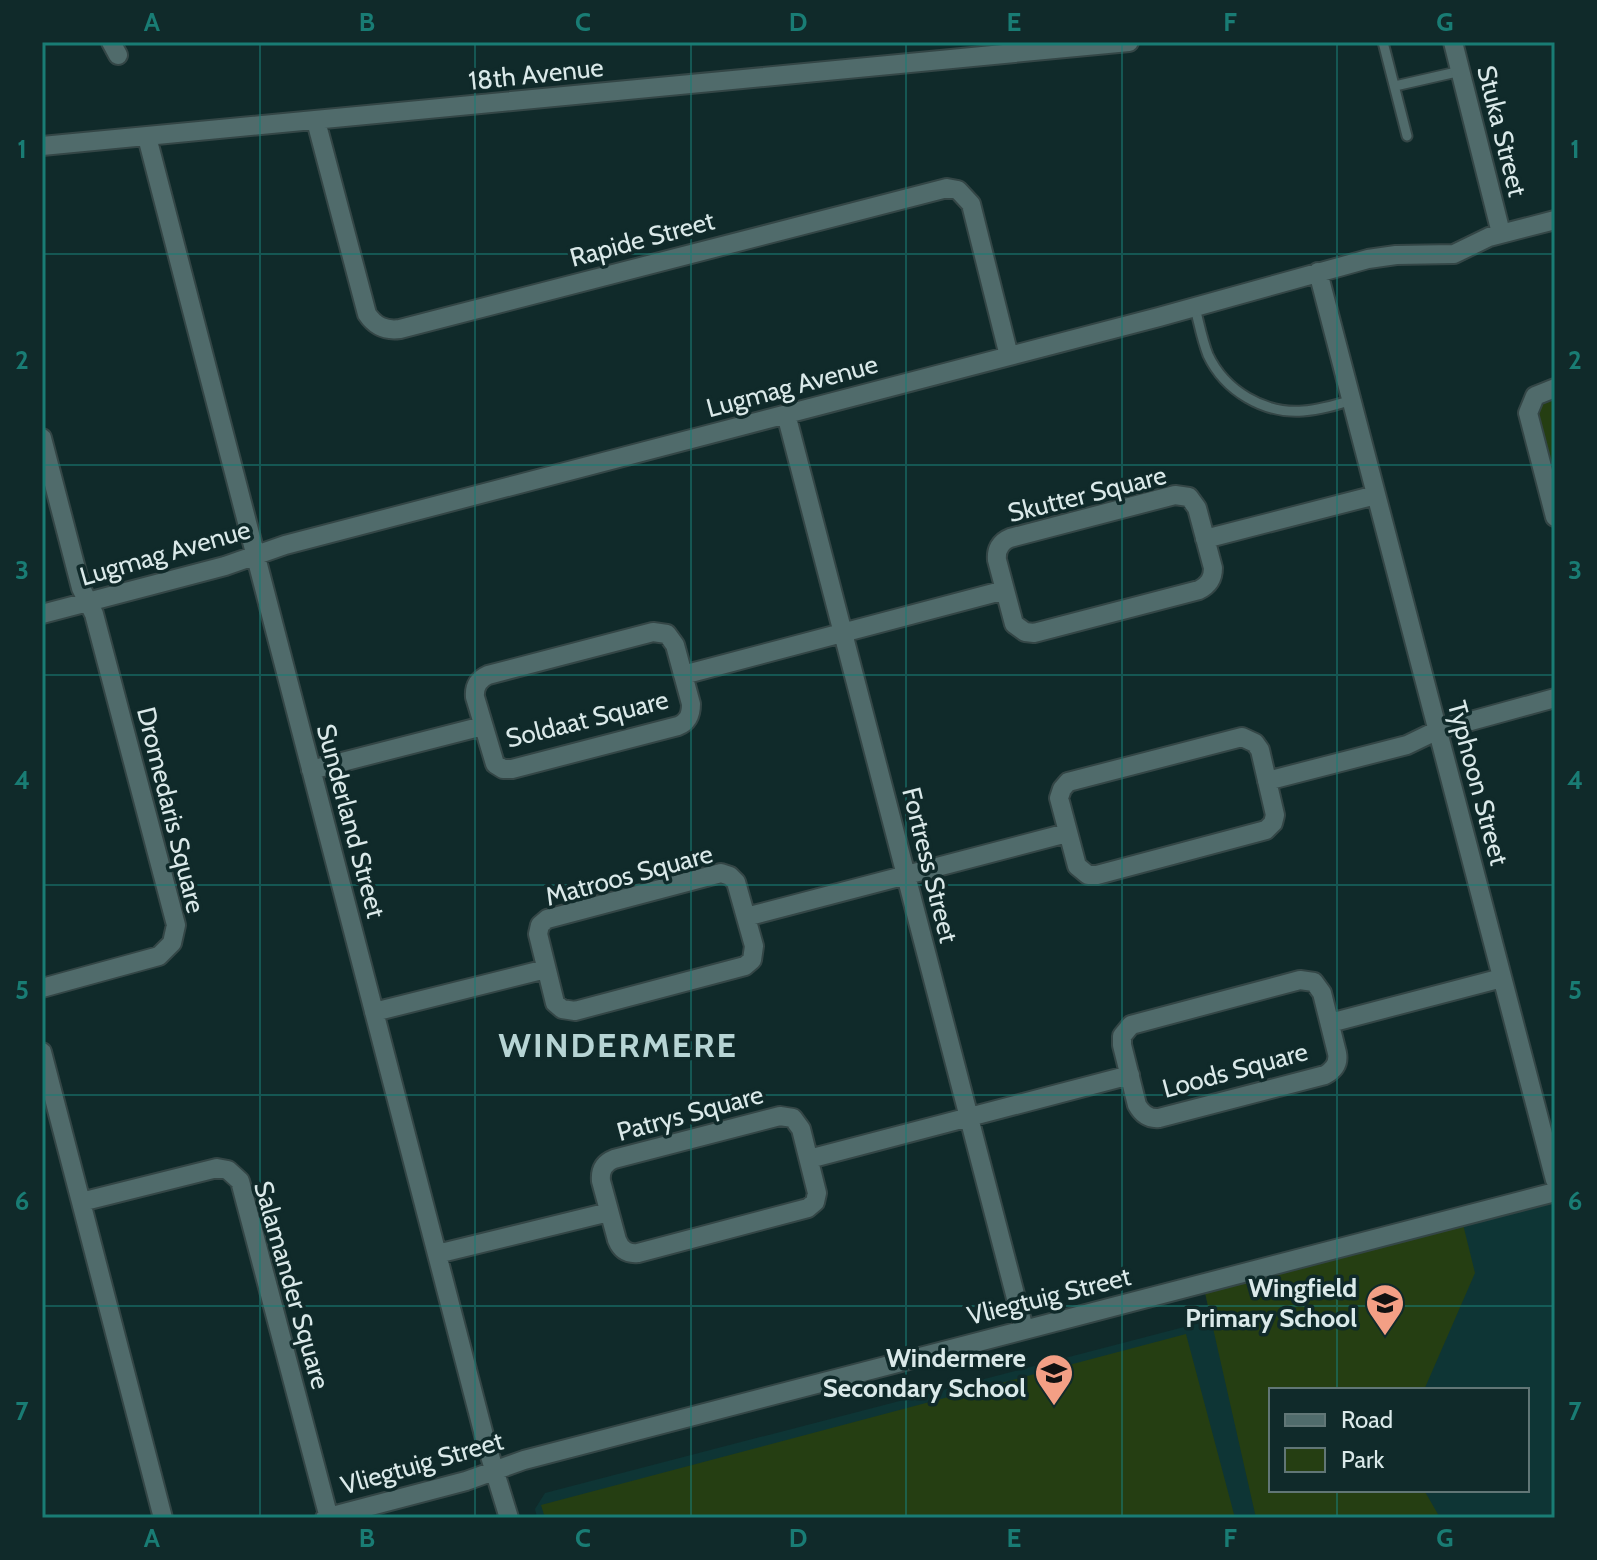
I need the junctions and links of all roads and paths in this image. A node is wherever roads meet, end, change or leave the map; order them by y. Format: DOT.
graph roads {
  1 [pos="1129,42"];
  2 [pos="1383,42"];
  3 [pos="1453,42"];
  4 [pos="1461,71"];
  5 [pos="1395,86"];
  6 [pos="316,121"];
  7 [pos="1407,136"];
  8 [pos="147,137"];
  9 [pos="42,146"];
  10 [pos="1555,220"];
  11 [pos="1501,233"];
  12 [pos="1318,272"];
  13 [pos="1195,308"];
  14 [pos="1009,356"];
  15 [pos="1555,388"];
  16 [pos="1352,400"];
  17 [pos="786,414"];
  18 [pos="42,438"];
  19 [pos="1376,495"];
  20 [pos="1555,517"];
  21 [pos="1205,539"];
  22 [pos="255,555"];
  23 [pos="1005,590"];
  24 [pos="87,602"];
  25 [pos="42,614"];
  26 [pos="843,632"];
  27 [pos="683,675"];
  28 [pos="1555,698"];
  29 [pos="483,726"];
  30 [pos="1438,730"];
  31 [pos="311,770"];
  32 [pos="1267,781"];
  33 [pos="1067,833"];
  34 [pos="906,875"];
  35 [pos="746,917"];
  36 [pos="546,969"];
  37 [pos="1502,978"];
  38 [pos="42,988"];
  39 [pos="374,1012"];
  40 [pos="1330,1023"];
  41 [pos="42,1052"];
  42 [pos="1130,1075"];
  43 [pos="968,1117"];
  44 [pos="809,1159"];
  45 [pos="1555,1180"];
  46 [pos="1555,1192"];
  47 [pos="81,1202"];
  48 [pos="609,1212"];
  49 [pos="437,1254"];
  50 [pos="1024,1329"];
  51 [pos="495,1470"];
  52 [pos="163,1518"];
  53 [pos="327,1518"];
  54 [pos="509,1518"];
  1 -- 6 [label="street, 18th Avenue"];
  2 -- 5 [label="lane"];
  3 -- 4 [label="street, Stuka Street"];
  4 -- 5 [label="lane"];
  4 -- 11 [label="street, Stuka Street"];
  5 -- 7 [label="lane"];
  6 -- 8 [label="street, 18th Avenue"];
  6 -- 14 [label="street, Rapide Street"];
  8 -- 9 [label="street, 18th Avenue"];
  8 -- 22 [label="street, Sunderland Street"];
  10 -- 11 [label="street, Lugmag Avenue"];
  11 -- 12 [label="street, Lugmag Avenue"];
  12 -- 13 [label="street, Lugmag Avenue"];
  12 -- 16 [label="street, Typhoon Street"];
  13 -- 14 [label="street, Lugmag Avenue"];
  13 -- 16 [label="lane"];
  14 -- 17 [label="street, Lugmag Avenue"];
  15 -- 20 [label="street"];
  16 -- 19 [label="street, Typhoon Street"];
  17 -- 22 [label="street, Lugmag Avenue"];
  17 -- 26 [label="street, Fortress Street"];
  18 -- 24 [label="street"];
  19 -- 21 [label="street"];
  19 -- 30 [label="street, Typhoon Street"];
  21 -- 23 [label="street, Skutter Square"];
  21 -- 23 [label="street, Skutter Square"];
  22 -- 24 [label="street, Lugmag Avenue"];
  22 -- 31 [label="street, Sunderland Street"];
  23 -- 26 [label="street"];
  24 -- 25 [label="street, Lugmag Avenue"];
  24 -- 38 [label="street, Dromedaris Square"];
  26 -- 27 [label="street, Soldaat Square"];
  26 -- 34 [label="street, Fortress Street"];
  27 -- 29 [label="street, Soldaat Square"];
  27 -- 29 [label="street, Soldaat Square"];
  28 -- 30 [label="street"];
  29 -- 31 [label="street, Soldaat Square"];
  30 -- 32 [label="street"];
  30 -- 37 [label="street, Typhoon Street"];
  31 -- 39 [label="street, Sunderland Street"];
  32 -- 33 [label="street"];
  32 -- 33 [label="street"];
  33 -- 34 [label="street"];
  34 -- 35 [label="street"];
  34 -- 43 [label="street, Fortress Street"];
  35 -- 36 [label="street, Matroos Square"];
  35 -- 36 [label="street, Matroos Square"];
  36 -- 39 [label="street"];
  37 -- 40 [label="street, Loods Square"];
  37 -- 45 [label="street, Typhoon Street"];
  39 -- 49 [label="street, Sunderland Street"];
  40 -- 42 [label="street, Loods Square"];
  40 -- 42 [label="street, Loods Square"];
  41 -- 47 [label="street"];
  42 -- 43 [label="street, Loods Square"];
  43 -- 44 [label="street"];
  43 -- 50 [label="street, Fortress Street"];
  44 -- 48 [label="street, Patrys Square"];
  44 -- 48 [label="street, Patrys Square"];
  46 -- 50 [label="street, Vliegtuig Street"];
  47 -- 52 [label="street"];
  47 -- 53 [label="street, Salamander Square"];
  48 -- 49 [label="street"];
  49 -- 51 [label="street, Sunderland Street"];
  50 -- 51 [label="street, Vliegtuig Street"];
  51 -- 53 [label="street, Vliegtuig Street"];
  51 -- 54 [label="street, Sunderland Street"];
}
